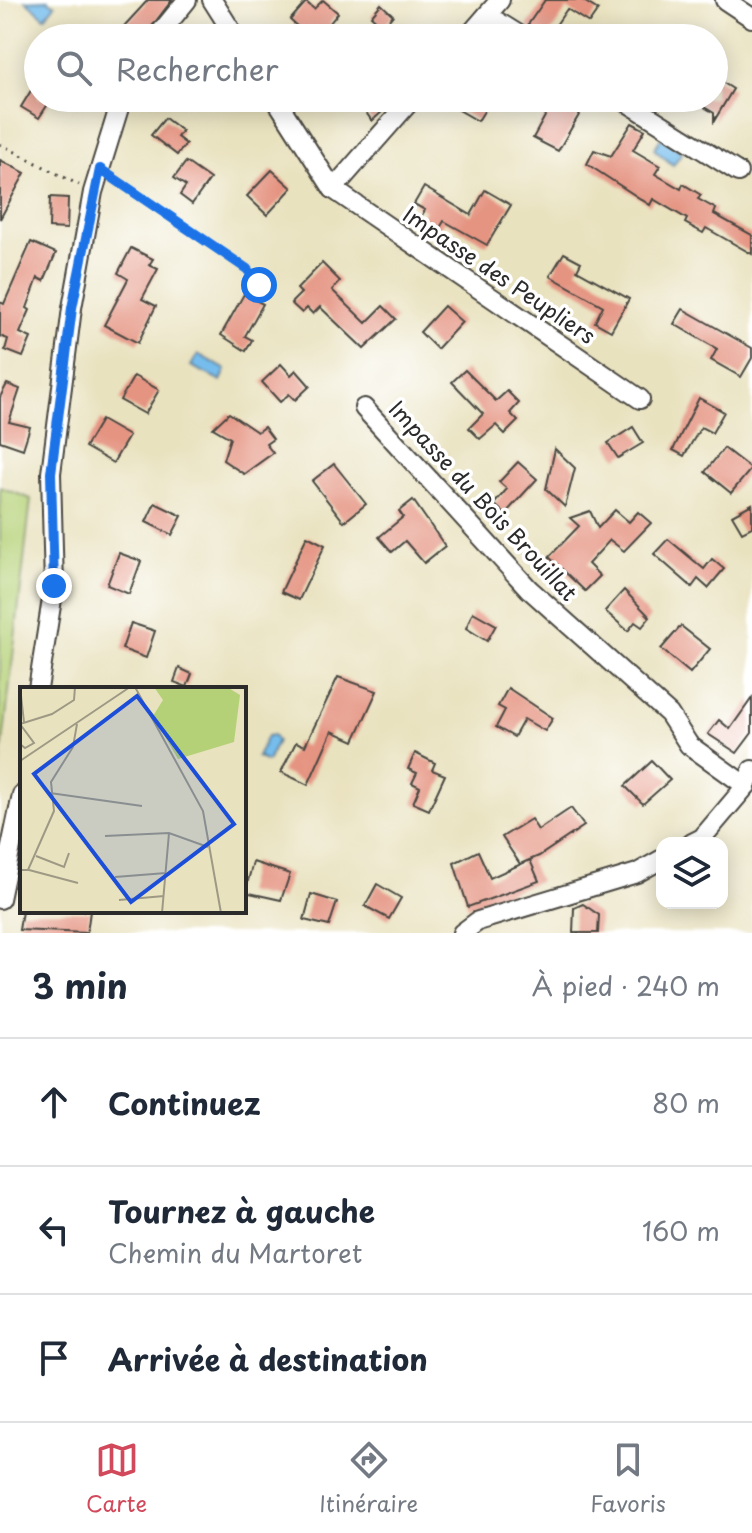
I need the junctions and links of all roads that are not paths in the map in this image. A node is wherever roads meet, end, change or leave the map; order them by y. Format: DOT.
graph roads {
  1 [pos="187,0"];
  2 [pos="212,0"];
  3 [pos="500,0"];
  4 [pos="725,0"];
  5 [pos="487,15"];
  6 [pos="752,18"];
  7 [pos="167,24"];
  8 [pos="227,24"];
  9 [pos="479,24"];
  10 [pos="501,24"];
  11 [pos="118,112"];
  12 [pos="284,112"];
  13 [pos="401,112"];
  14 [pos="642,112"];
  15 [pos="738,172"];
  16 [pos="333,189"];
  17 [pos="640,399"];
  18 [pos="364,408"];
  19 [pos="38,687"];
  20 [pos="749,778"];
  21 [pos="20,804"];
  22 [pos="703,837"];
  23 [pos="656,862"];
  24 [pos="0,899"];
  25 [pos="462,933"];
  1 -- 7 [label="street"];
  2 -- 8 [label="street"];
  3 -- 5 [label="street"];
  4 -- 6 [label="street"];
  5 -- 9 [label="street"];
  5 -- 10 [label="street"];
  11 -- 19 [label="street"];
  12 -- 16 [label="street, Impasse des Peupliers"];
  13 -- 16 [label="street"];
  14 -- 15 [label="street"];
  16 -- 17 [label="street, Impasse des Peupliers"];
  18 -- 20 [label="street, Impasse du Bois Brouillat"];
  20 -- 22 [label="street"];
  21 -- 24 [label="street"];
  23 -- 25 [label="street"];
}
